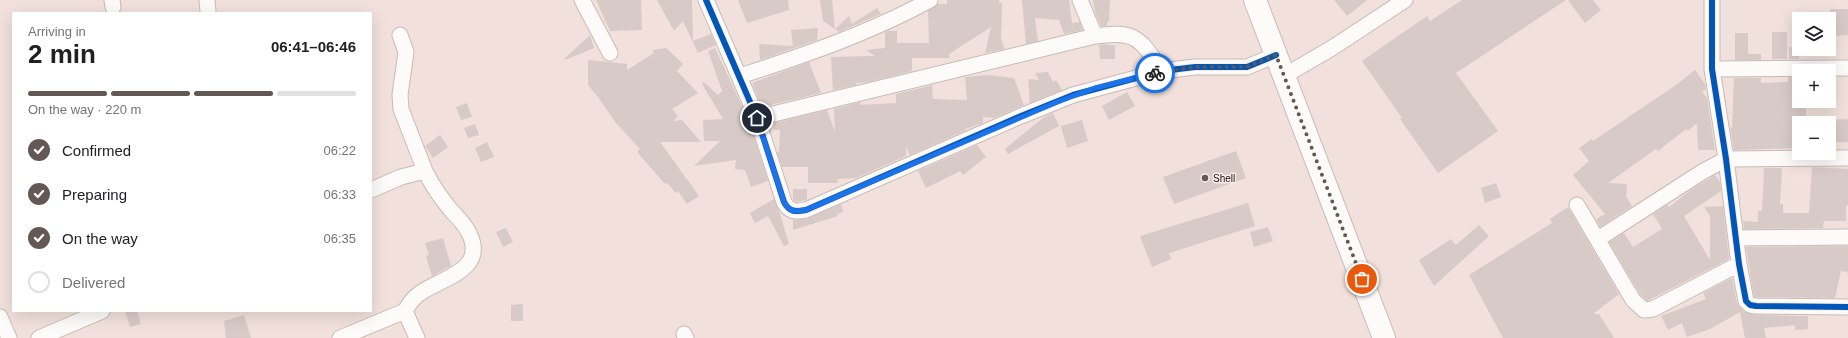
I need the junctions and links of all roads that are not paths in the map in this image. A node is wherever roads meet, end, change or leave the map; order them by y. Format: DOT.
graph roads {
  1 [pos="582,0"];
  2 [pos="706,0"];
  3 [pos="930,0"];
  4 [pos="1080,0"];
  5 [pos="1256,0"];
  6 [pos="1405,0"];
  7 [pos="1712,0"];
  8 [pos="400,35"];
  9 [pos="1095,36"];
  10 [pos="610,53"];
  11 [pos="1276,55"];
  12 [pos="1848,68"];
  13 [pos="1712,69"];
  14 [pos="1162,71"];
  15 [pos="740,76"];
  16 [pos="1284,76"];
  17 [pos="757,118"];
  18 [pos="1848,158"];
  19 [pos="1726,159"];
  20 [pos="425,171"];
  21 [pos="372,190"];
  22 [pos="1577,205"];
  23 [pos="1848,237"];
  24 [pos="1736,238"];
  25 [pos="1598,239"];
  26 [pos="1739,264"];
  27 [pos="1848,307"];
  28 [pos="405,311"];
  29 [pos="100,312"];
  30 [pos="0,317"];
  31 [pos="9,338"];
  32 [pos="39,338"];
  33 [pos="340,338"];
  34 [pos="417,338"];
  35 [pos="1384,338"];
  1 -- 10 [label="street"];
  2 -- 15 [label="street"];
  3 -- 15 [label="street"];
  4 -- 9 [label="street"];
  5 -- 11 [label="main road"];
  6 -- 16 [label="street"];
  7 -- 13 [label="street"];
  8 -- 20 [label="street"];
  9 -- 14 [label="street"];
  9 -- 17 [label="street"];
  11 -- 14 [label="street"];
  11 -- 16 [label="main road"];
  12 -- 13 [label="street"];
  13 -- 19 [label="street"];
  14 -- 17 [label="street"];
  15 -- 17 [label="street"];
  16 -- 35 [label="main road"];
  18 -- 19 [label="street"];
  19 -- 24 [label="street"];
  19 -- 25 [label="street"];
  20 -- 21 [label="street"];
  20 -- 28 [label="street"];
  22 -- 25 [label="street"];
  23 -- 24 [label="street"];
  24 -- 26 [label="street"];
  25 -- 26 [label="street"];
  26 -- 27 [label="street"];
  28 -- 33 [label="street"];
  28 -- 34 [label="street"];
  29 -- 32 [label="street"];
  30 -- 31 [label="street"];
}
